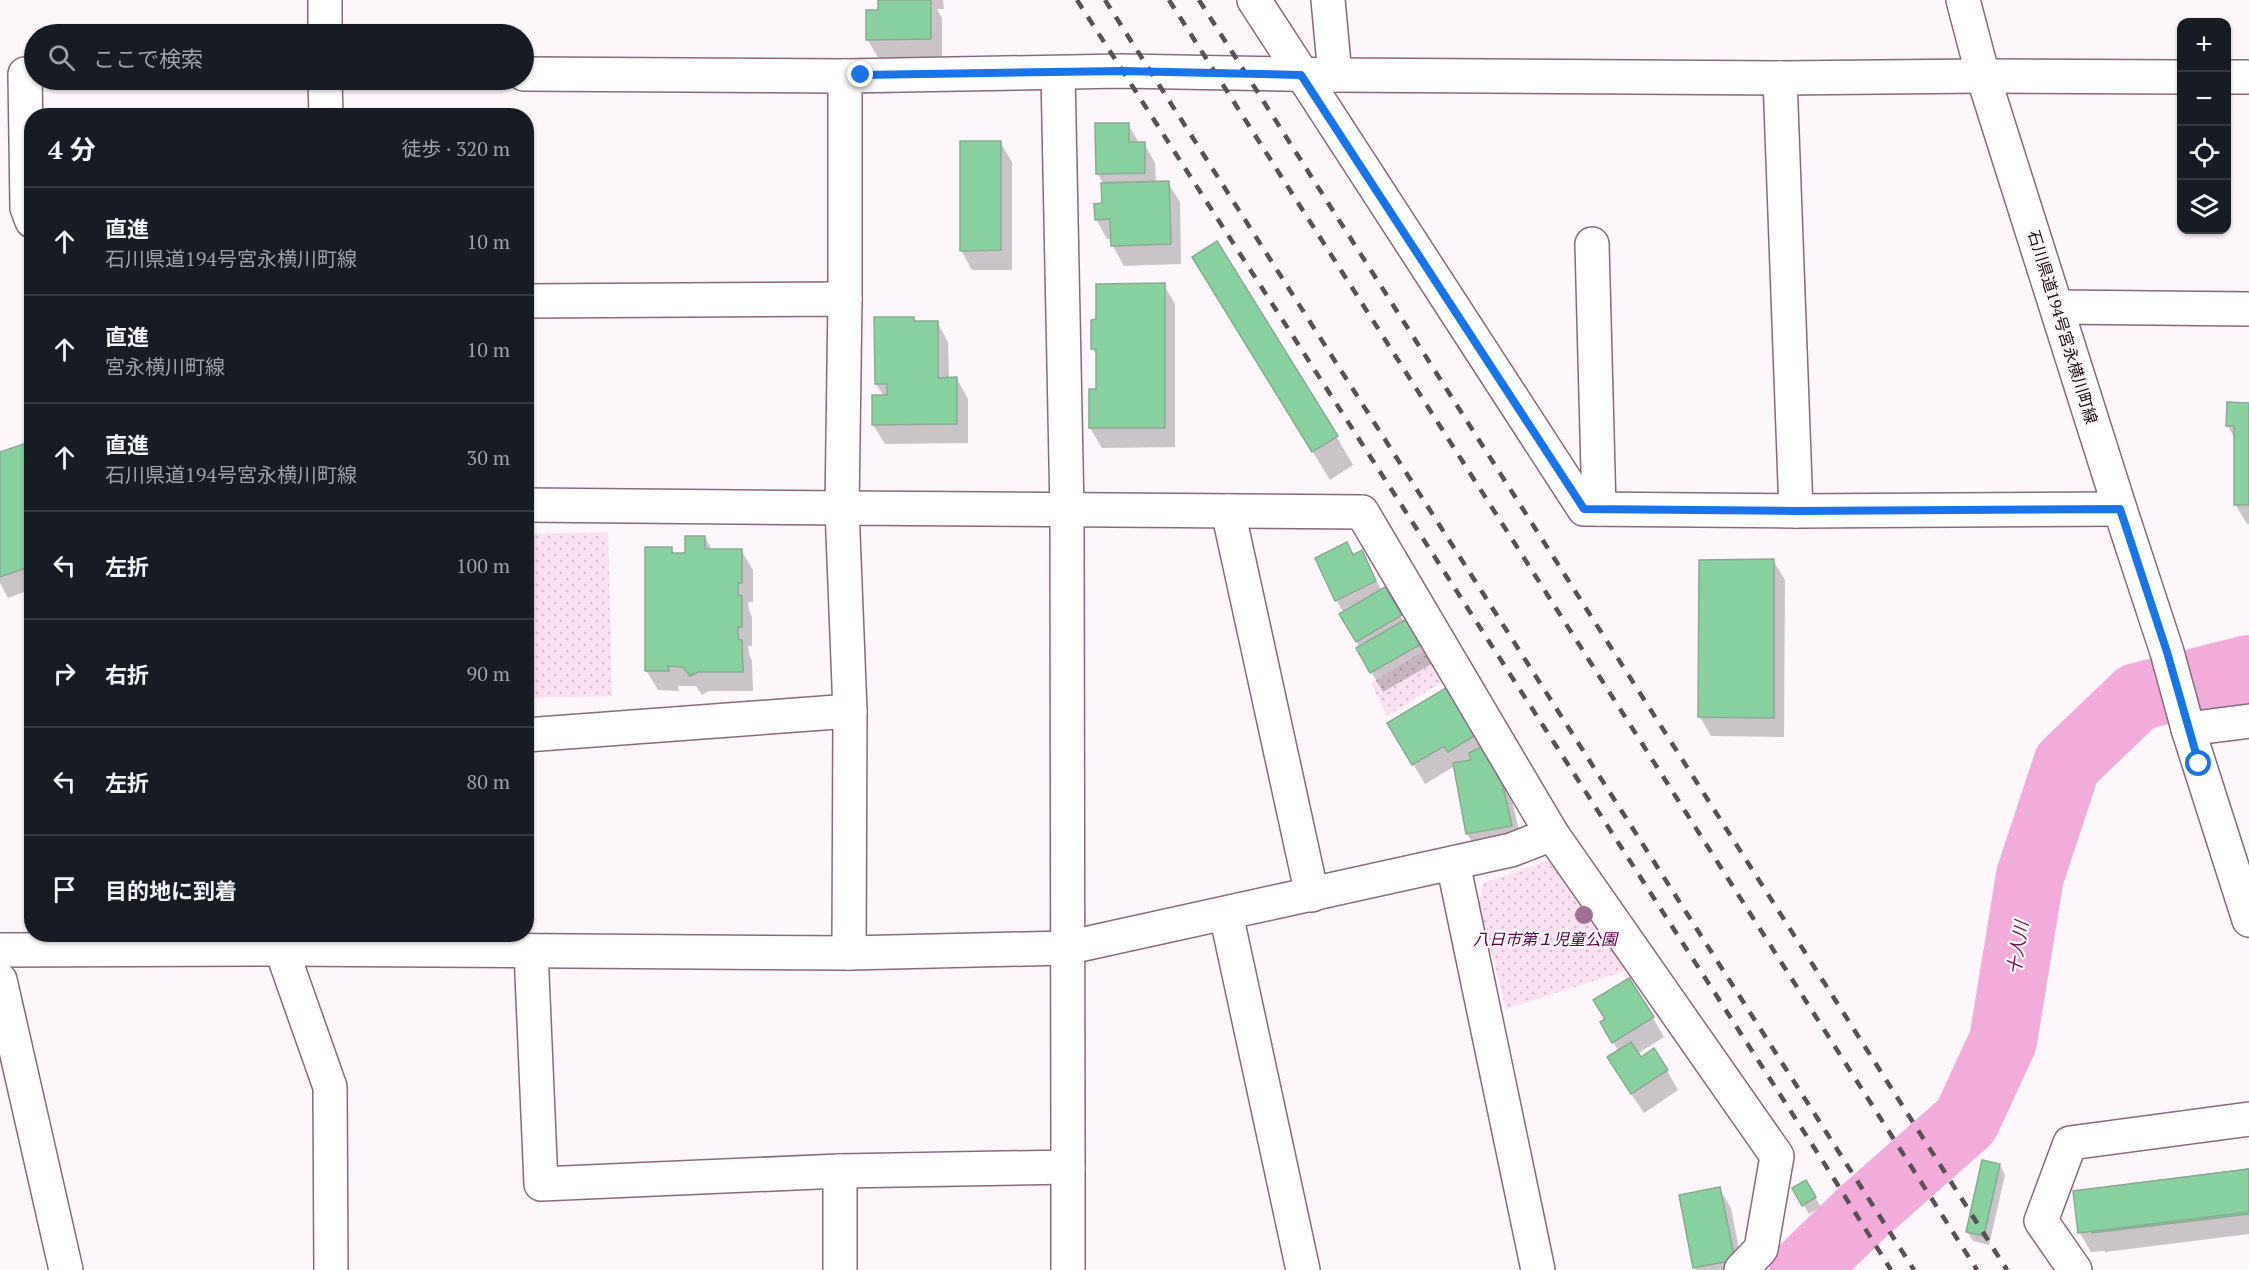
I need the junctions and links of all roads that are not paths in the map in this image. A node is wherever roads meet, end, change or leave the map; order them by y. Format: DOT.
graph roads {
  1 [pos="324,0"];
  2 [pos="1254,0"];
  3 [pos="1328,0"];
  4 [pos="1964,0"];
  5 [pos="325,24"];
  6 [pos="1058,73"];
  7 [pos="20,74"];
  8 [pos="534,74"];
  9 [pos="845,75"];
  10 [pos="1301,75"];
  11 [pos="1335,75"];
  12 [pos="1983,76"];
  13 [pos="2177,77"];
  14 [pos="2231,77"];
  15 [pos="2249,77"];
  16 [pos="1780,78"];
  17 [pos="325,90"];
  18 [pos="326,108"];
  19 [pos="24,151"];
  20 [pos="1592,244"];
  21 [pos="845,299"];
  22 [pos="534,302"];
  23 [pos="2057,307"];
  24 [pos="2249,309"];
  25 [pos="534,505"];
  26 [pos="842,508"];
  27 [pos="1599,509"];
  28 [pos="2120,509"];
  29 [pos="1067,511"];
  30 [pos="1228,511"];
  31 [pos="1796,511"];
  32 [pos="850,711"];
  33 [pos="2249,722"];
  34 [pos="2188,729"];
  35 [pos="534,734"];
  36 [pos="1552,834"];
  37 [pos="1453,863"];
  38 [pos="1312,895"];
  39 [pos="1226,914"];
  40 [pos="2249,920"];
  41 [pos="247,942"];
  42 [pos="278,942"];
  43 [pos="303,942"];
  44 [pos="1066,948"];
  45 [pos="0,950"];
  46 [pos="531,951"];
  47 [pos="849,953"];
  48 [pos="0,980"];
  49 [pos="2249,1119"];
  50 [pos="1068,1167"];
  51 [pos="840,1171"];
  52 [pos="66,1270"];
  53 [pos="331,1270"];
  54 [pos="840,1270"];
  55 [pos="1068,1270"];
  56 [pos="1302,1270"];
  57 [pos="1538,1270"];
  58 [pos="1741,1270"];
  59 [pos="2075,1270"];
  1 -- 5 [label="street"];
  2 -- 10 [label="street"];
  3 -- 11 [label="street"];
  4 -- 12 [label="street, 石川県道194号宮永横川町線"];
  6 -- 9 [label="street"];
  6 -- 10 [label="street"];
  6 -- 29 [label="street"];
  7 -- 19 [label="street"];
  8 -- 9 [label="street"];
  9 -- 21 [label="street"];
  10 -- 11 [label="street"];
  10 -- 27 [label="street"];
  11 -- 16 [label="street"];
  12 -- 13 [label="street"];
  12 -- 16 [label="street"];
  12 -- 23 [label="street, 石川県道194号宮永横川町線"];
  14 -- 15 [label="street"];
  16 -- 31 [label="street"];
  17 -- 18 [label="street"];
  20 -- 27 [label="street"];
  21 -- 22 [label="street"];
  21 -- 26 [label="street"];
  23 -- 24 [label="street"];
  23 -- 28 [label="street, 石川県道194号宮永横川町線"];
  25 -- 26 [label="street"];
  26 -- 29 [label="street"];
  26 -- 32 [label="street"];
  27 -- 31 [label="street"];
  28 -- 31 [label="street"];
  28 -- 34 [label="street, 石川県道194号宮永横川町線"];
  29 -- 30 [label="street"];
  29 -- 44 [label="street"];
  30 -- 36 [label="street"];
  30 -- 38 [label="street"];
  32 -- 35 [label="street"];
  32 -- 47 [label="street"];
  33 -- 34 [label="street"];
  34 -- 40 [label="street"];
  36 -- 37 [label="street"];
  36 -- 58 [label="street"];
  37 -- 38 [label="street"];
  37 -- 57 [label="street"];
  38 -- 39 [label="street"];
  39 -- 44 [label="street"];
  39 -- 56 [label="street"];
  41 -- 45 [label="street"];
  42 -- 53 [label="street"];
  43 -- 46 [label="street"];
  44 -- 47 [label="street"];
  44 -- 50 [label="street"];
  46 -- 47 [label="street"];
  46 -- 51 [label="street"];
  48 -- 52 [label="street"];
  49 -- 59 [label="street"];
  50 -- 51 [label="street"];
  50 -- 55 [label="street"];
  51 -- 54 [label="street"];
}
